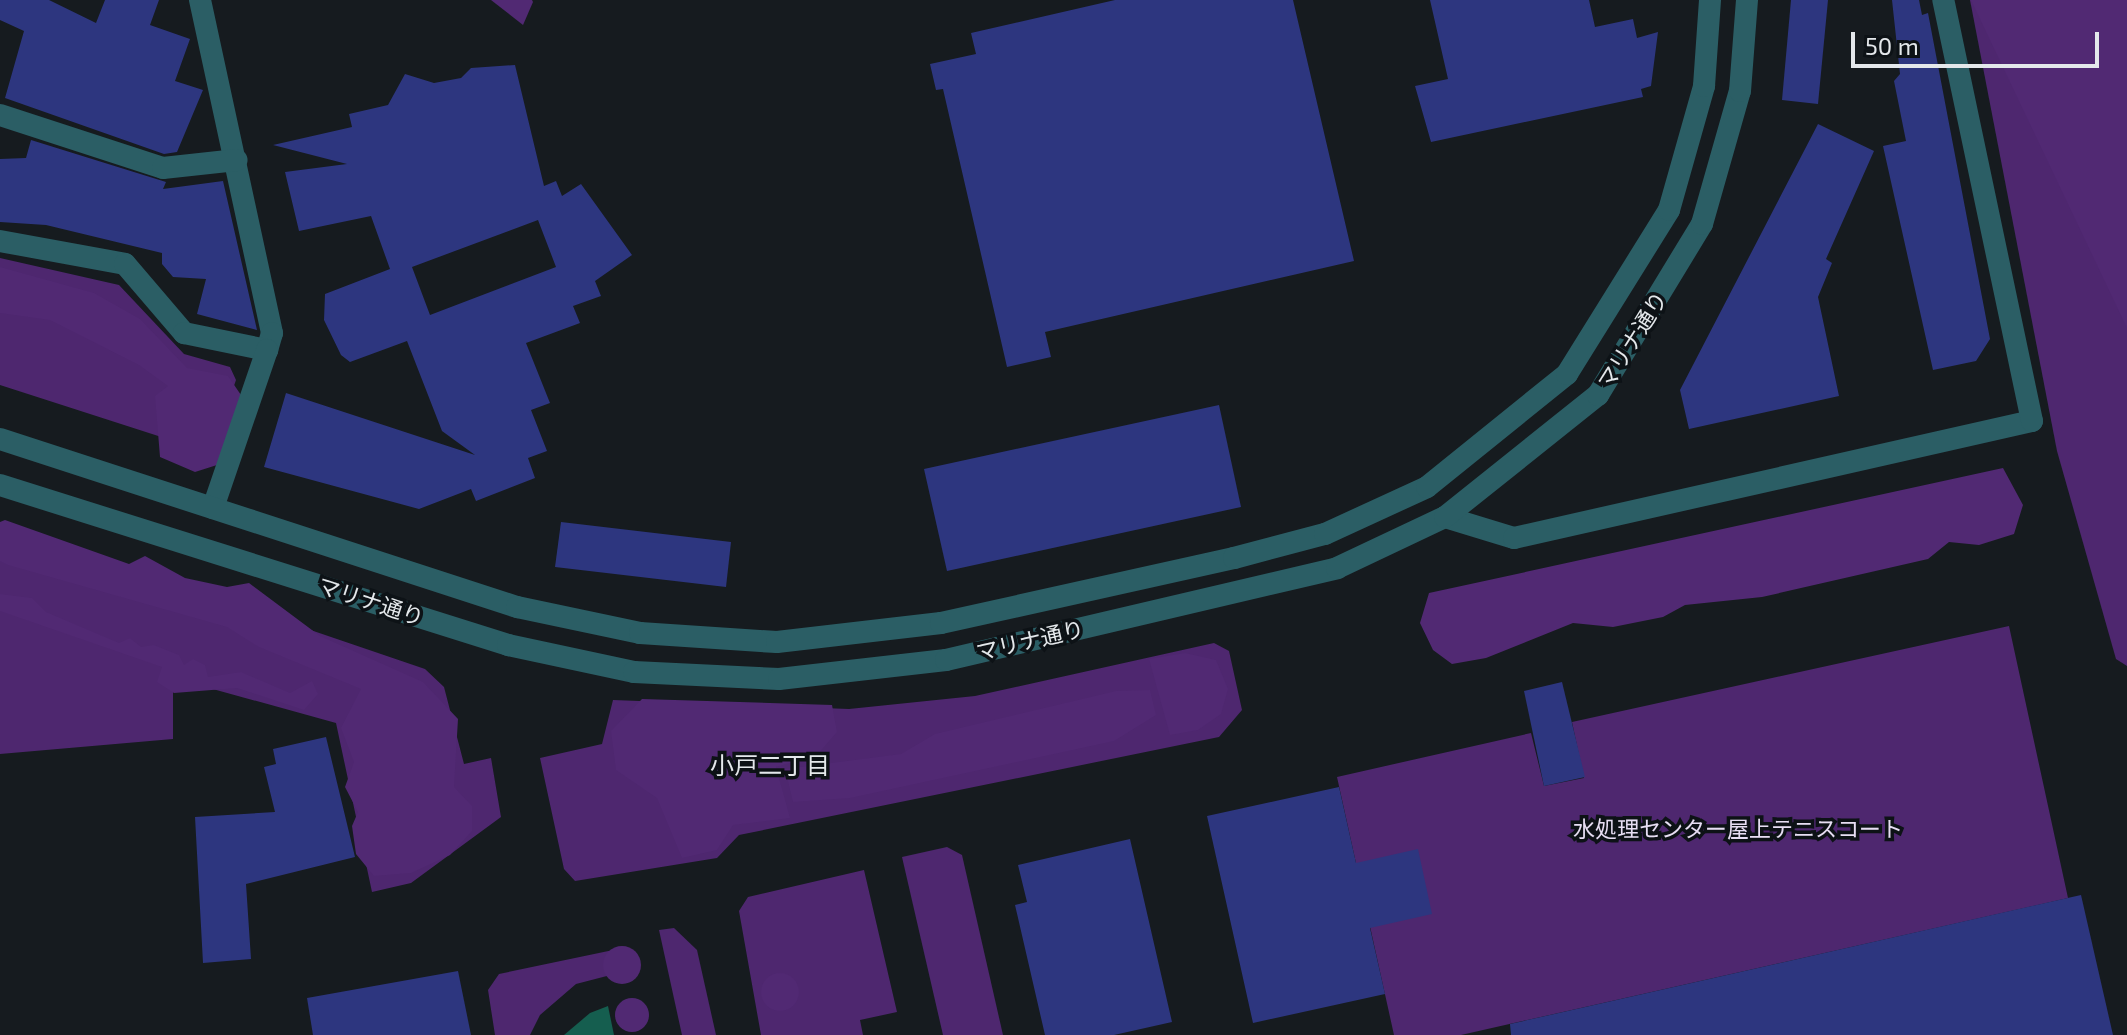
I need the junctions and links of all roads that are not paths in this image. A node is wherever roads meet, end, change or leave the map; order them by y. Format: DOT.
graph roads {
  1 [pos="200,0"];
  2 [pos="1710,0"];
  3 [pos="1747,0"];
  4 [pos="1943,0"];
  5 [pos="0,115"];
  6 [pos="237,160"];
  7 [pos="0,241"];
  8 [pos="267,350"];
  9 [pos="0,439"];
  10 [pos="0,485"];
  11 [pos="213,508"];
  12 [pos="1445,517"];
  1 -- 6 [label="street"];
  2 -- 11 [label="street, マリナ通り"];
  3 -- 12 [label="street, マリナ通り"];
  4 -- 12 [label="street"];
  5 -- 6 [label="street"];
  6 -- 8 [label="street"];
  7 -- 8 [label="street"];
  8 -- 11 [label="street"];
  9 -- 11 [label="street, マリナ通り"];
  10 -- 12 [label="street, マリナ通り"];
}
